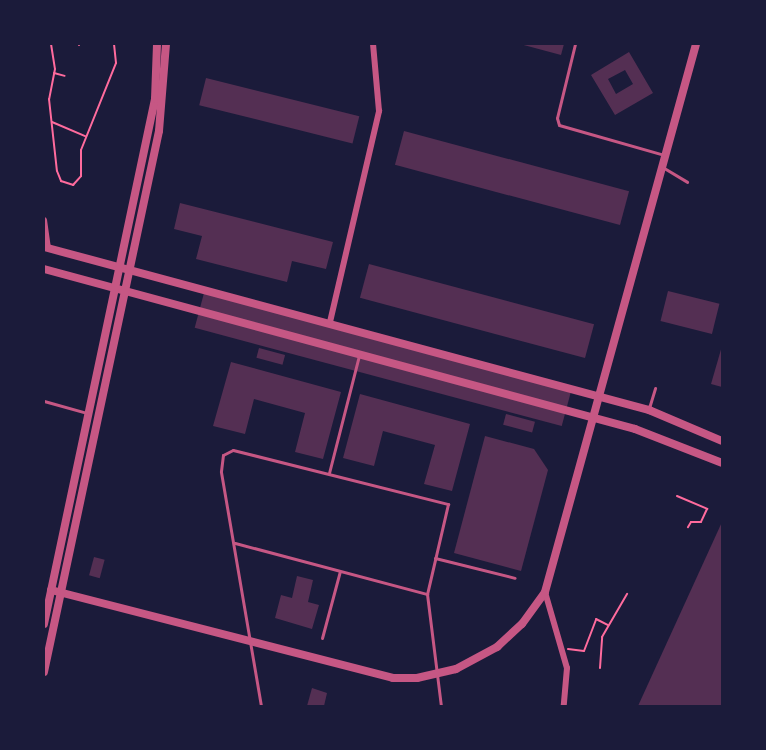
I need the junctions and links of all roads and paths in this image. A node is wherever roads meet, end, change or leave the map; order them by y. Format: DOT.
graph roads {
  1 [pos="51,44"];
  2 [pos="114,44"];
  3 [pos="157,44"];
  4 [pos="166,44"];
  5 [pos="373,44"];
  6 [pos="575,44"];
  7 [pos="696,44"];
  8 [pos="54,73"];
  9 [pos="65,76"];
  10 [pos="52,122"];
  11 [pos="86,136"];
  12 [pos="666,156"];
  13 [pos="663,167"];
  14 [pos="687,182"];
  15 [pos="44,220"];
  16 [pos="46,247"];
  17 [pos="119,267"];
  18 [pos="44,269"];
  19 [pos="131,271"];
  20 [pos="115,288"];
  21 [pos="126,291"];
  22 [pos="330,322"];
  23 [pos="360,354"];
  24 [pos="655,388"];
  25 [pos="601,397"];
  26 [pos="44,401"];
  27 [pos="649,410"];
  28 [pos="88,413"];
  29 [pos="98,416"];
  30 [pos="595,418"];
  31 [pos="723,441"];
  32 [pos="723,463"];
  33 [pos="329,473"];
  34 [pos="677,496"];
  35 [pos="688,527"];
  36 [pos="234,543"];
  37 [pos="435,558"];
  38 [pos="340,571"];
  39 [pos="516,578"];
  40 [pos="47,589"];
  41 [pos="60,592"];
  42 [pos="545,592"];
  43 [pos="427,594"];
  44 [pos="627,594"];
  45 [pos="44,624"];
  46 [pos="608,626"];
  47 [pos="322,638"];
  48 [pos="252,642"];
  49 [pos="561,648"];
  50 [pos="600,668"];
  51 [pos="44,672"];
  52 [pos="437,675"];
  53 [pos="261,706"];
  54 [pos="441,706"];
  55 [pos="564,706"];
  1 -- 8 [label="path"];
  2 -- 11 [label="path"];
  3 -- 17 [label="street"];
  4 -- 19 [label="street"];
  5 -- 22 [label="street"];
  6 -- 12 [label="lane"];
  7 -- 12 [label="street"];
  8 -- 9 [label="path"];
  8 -- 10 [label="path"];
  10 -- 11 [label="path"];
  10 -- 11 [label="path"];
  12 -- 13 [label="street"];
  13 -- 14 [label="lane"];
  13 -- 25 [label="street"];
  15 -- 16 [label="street"];
  16 -- 17 [label="street"];
  17 -- 19 [label="street"];
  17 -- 20 [label="street"];
  18 -- 20 [label="street"];
  19 -- 21 [label="street"];
  19 -- 22 [label="street"];
  20 -- 21 [label="street"];
  20 -- 28 [label="street"];
  21 -- 23 [label="street"];
  21 -- 29 [label="street"];
  22 -- 25 [label="street"];
  23 -- 30 [label="street"];
  23 -- 33 [label="lane"];
  24 -- 27 [label="lane"];
  25 -- 27 [label="street"];
  25 -- 30 [label="street"];
  26 -- 28 [label="lane"];
  27 -- 31 [label="street"];
  28 -- 29 [label="lane"];
  28 -- 40 [label="street"];
  29 -- 41 [label="street"];
  30 -- 32 [label="street"];
  30 -- 42 [label="street"];
  33 -- 36 [label="lane"];
  33 -- 37 [label="lane"];
  34 -- 35 [label="path"];
  36 -- 38 [label="lane"];
  36 -- 48 [label="lane"];
  37 -- 39 [label="lane"];
  37 -- 43 [label="lane"];
  38 -- 43 [label="lane"];
  38 -- 47 [label="lane"];
  40 -- 41 [label="street"];
  40 -- 45 [label="street"];
  41 -- 48 [label="street"];
  41 -- 51 [label="street"];
  42 -- 49 [label="street"];
  42 -- 52 [label="street"];
  43 -- 52 [label="lane"];
  44 -- 46 [label="path"];
  46 -- 49 [label="path"];
  46 -- 50 [label="path"];
  48 -- 52 [label="street"];
  48 -- 53 [label="lane"];
  49 -- 55 [label="street"];
  52 -- 54 [label="lane"];
}
